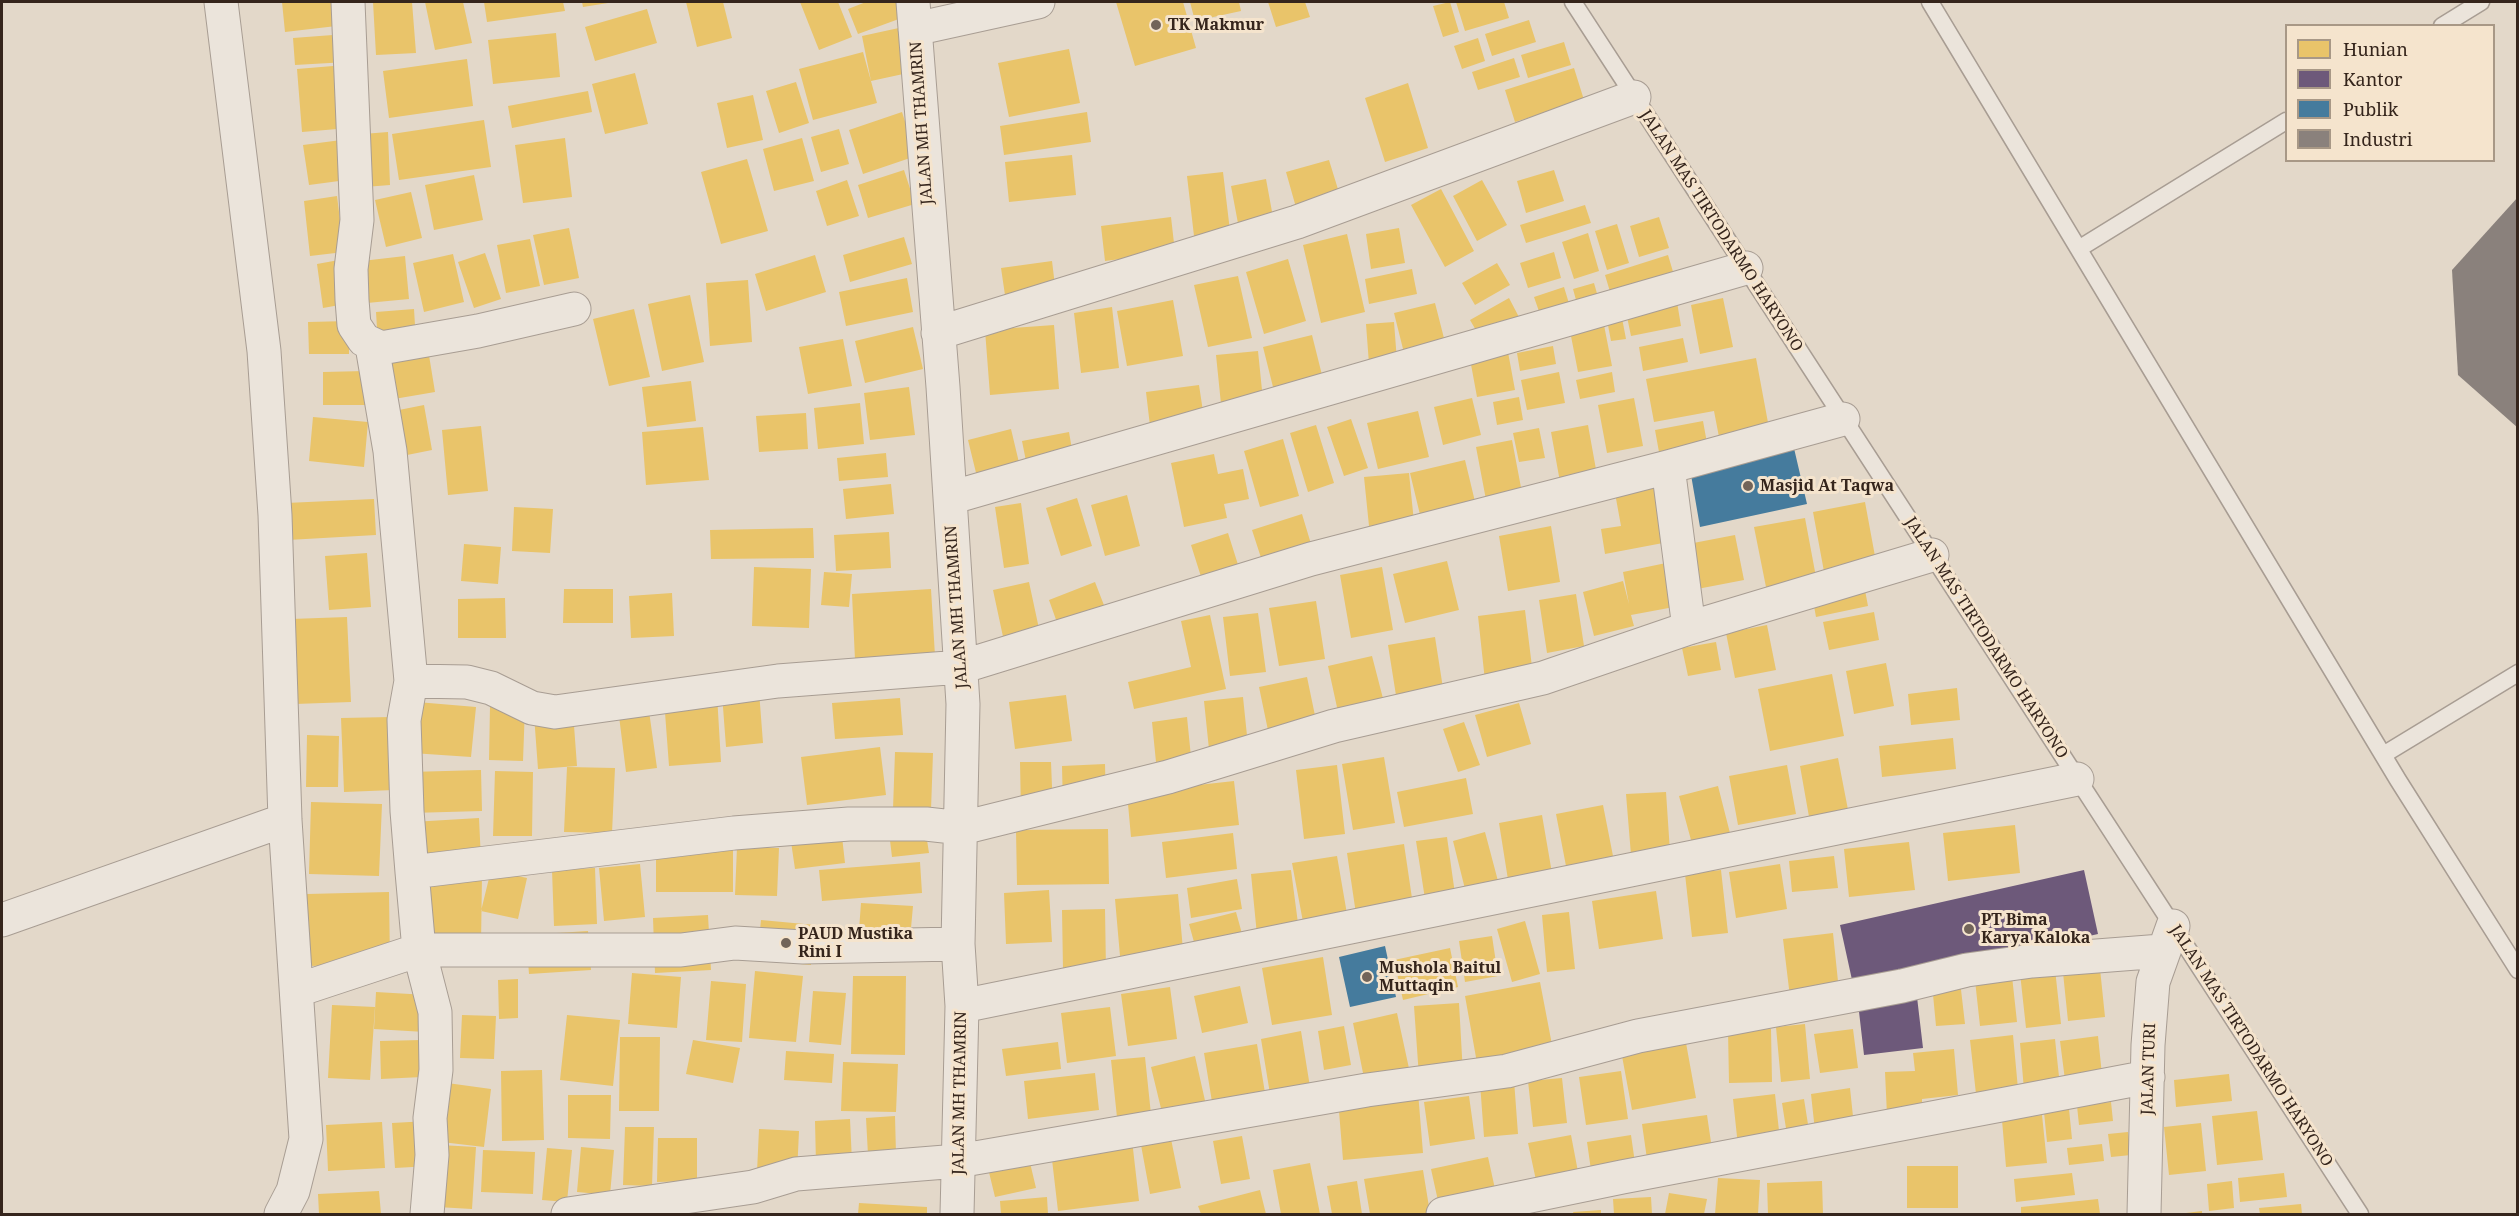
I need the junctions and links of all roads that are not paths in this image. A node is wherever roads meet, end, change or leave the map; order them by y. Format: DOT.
graph roads {
  1 [pos="221,2"];
  2 [pos="348,2"];
  3 [pos="1038,2"];
  4 [pos="1576,2"];
  5 [pos="1930,2"];
  6 [pos="2481,2"];
  7 [pos="914,15"];
  8 [pos="2445,24"];
  9 [pos="1634,97"];
  10 [pos="2285,122"];
  11 [pos="2080,248"];
  12 [pos="1746,268"];
  13 [pos="574,309"];
  14 [pos="938,333"];
  15 [pos="372,346"];
  16 [pos="1843,419"];
  17 [pos="1668,468"];
  18 [pos="950,498"];
  19 [pos="1932,555"];
  20 [pos="1689,628"];
  21 [pos="960,667"];
  22 [pos="2517,673"];
  23 [pos="411,681"];
  24 [pos="2383,755"];
  25 [pos="2078,779"];
  26 [pos="285,820"];
  27 [pos="962,828"];
  28 [pos="412,872"];
  29 [pos="2,920"];
  30 [pos="2168,939"];
  31 [pos="958,944"];
  32 [pos="420,950"];
  33 [pos="2517,970"];
  34 [pos="298,990"];
  35 [pos="962,1006"];
  36 [pos="2148,1077"];
  37 [pos="958,1161"];
  38 [pos="281,1215"];
  39 [pos="427,1215"];
  40 [pos="568,1215"];
  41 [pos="957,1215"];
  42 [pos="1443,1215"];
  43 [pos="2144,1215"];
  44 [pos="2360,1215"];
  1 -- 26 [label="street"];
  2 -- 15 [label="street"];
  3 -- 7 [label="street"];
  4 -- 9 [label="lane, JALAN MAS TIRTODARMO HARYONO"];
  5 -- 11 [label="lane"];
  6 -- 8 [label="lane"];
  7 -- 14 [label="street, JALAN MH THAMRIN"];
  9 -- 12 [label="lane, JALAN MAS TIRTODARMO HARYONO"];
  9 -- 14 [label="street"];
  10 -- 11 [label="lane"];
  11 -- 24 [label="lane"];
  12 -- 16 [label="lane, JALAN MAS TIRTODARMO HARYONO"];
  12 -- 18 [label="street"];
  13 -- 15 [label="street"];
  14 -- 18 [label="street, JALAN MH THAMRIN"];
  15 -- 23 [label="street"];
  16 -- 17 [label="street"];
  16 -- 19 [label="lane, JALAN MAS TIRTODARMO HARYONO"];
  17 -- 20 [label="street"];
  17 -- 21 [label="street"];
  18 -- 21 [label="street, JALAN MH THAMRIN"];
  19 -- 20 [label="street"];
  19 -- 25 [label="lane, JALAN MAS TIRTODARMO HARYONO"];
  20 -- 27 [label="street"];
  21 -- 23 [label="street"];
  21 -- 27 [label="street, JALAN MH THAMRIN"];
  22 -- 24 [label="lane"];
  23 -- 28 [label="street"];
  24 -- 33 [label="lane"];
  25 -- 30 [label="lane, JALAN MAS TIRTODARMO HARYONO"];
  25 -- 35 [label="street"];
  26 -- 29 [label="street"];
  26 -- 34 [label="street"];
  27 -- 28 [label="street"];
  27 -- 31 [label="street, JALAN MH THAMRIN"];
  28 -- 32 [label="street"];
  30 -- 36 [label="street, JALAN TURI"];
  30 -- 37 [label="street"];
  30 -- 44 [label="lane, JALAN MAS TIRTODARMO HARYONO"];
  31 -- 32 [label="street"];
  31 -- 35 [label="street, JALAN MH THAMRIN"];
  32 -- 34 [label="street"];
  32 -- 39 [label="street"];
  34 -- 38 [label="street"];
  35 -- 37 [label="street, JALAN MH THAMRIN"];
  36 -- 42 [label="street"];
  36 -- 43 [label="street, JALAN TURI"];
  37 -- 40 [label="street"];
  37 -- 41 [label="street, JALAN MH THAMRIN"];
}
